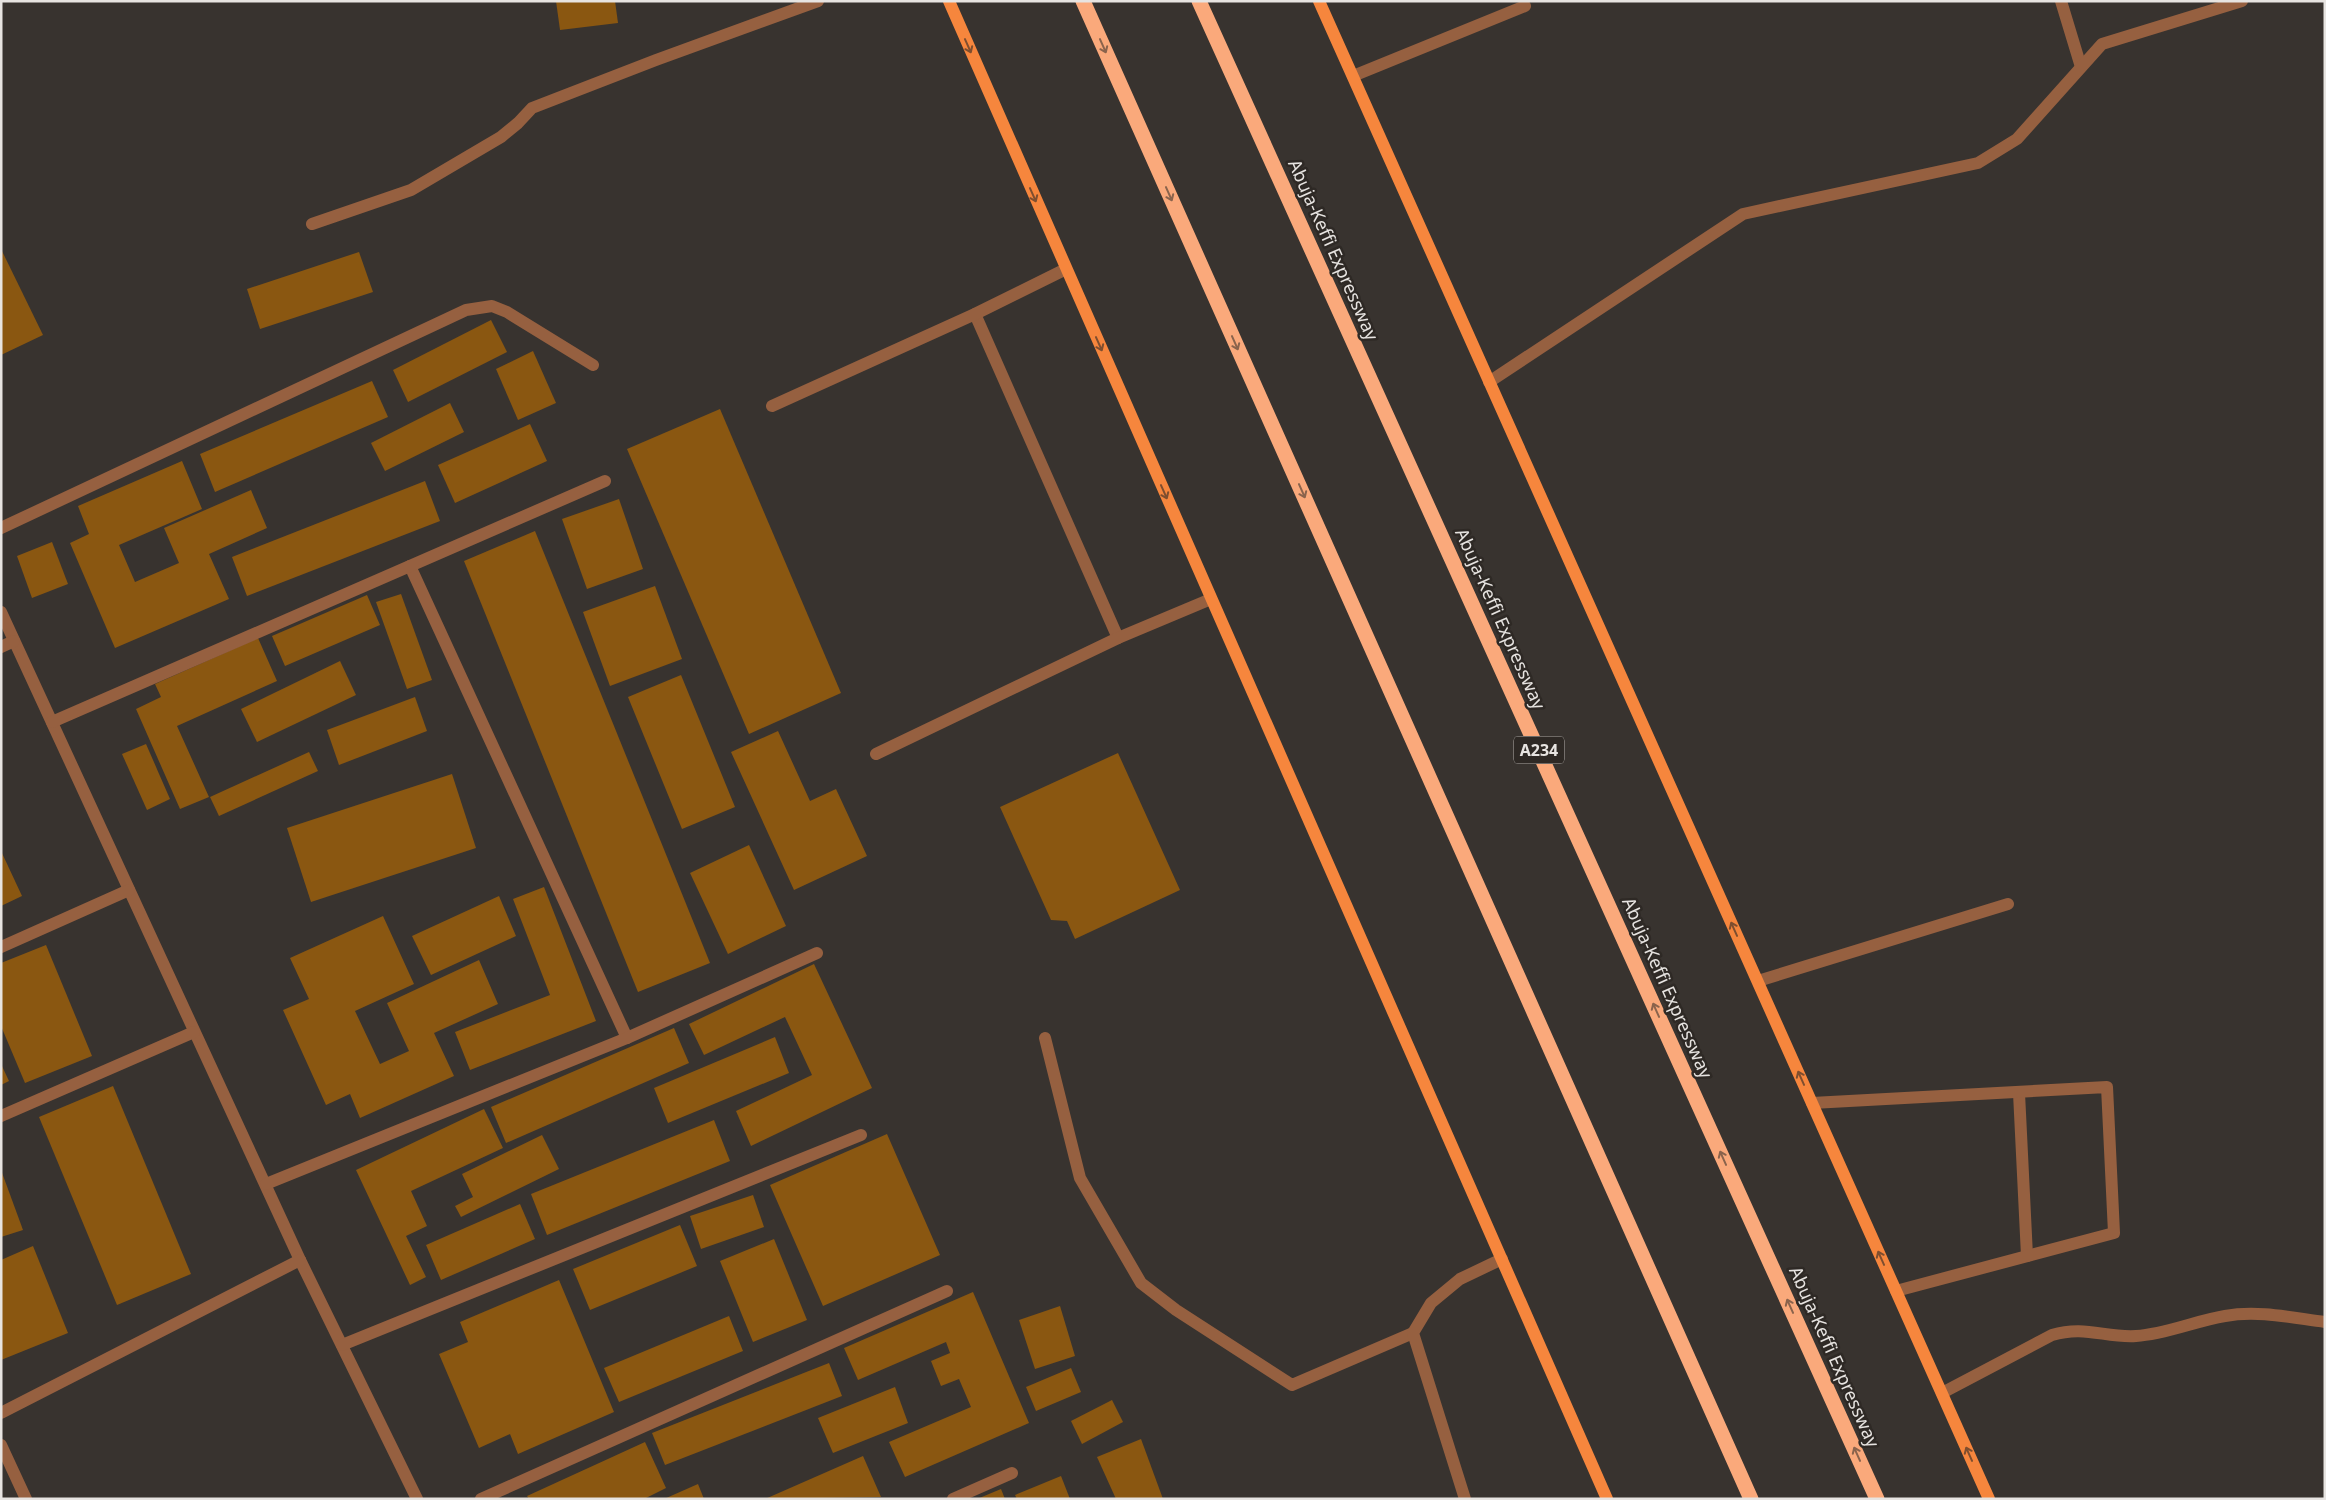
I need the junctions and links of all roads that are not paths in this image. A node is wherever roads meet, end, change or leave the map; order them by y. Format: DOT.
graph roads {
  1 [pos="818,1"];
  2 [pos="949,1"];
  3 [pos="1083,1"];
  4 [pos="1200,1"];
  5 [pos="1319,1"];
  6 [pos="2061,1"];
  7 [pos="2242,1"];
  8 [pos="1525,6"];
  9 [pos="2081,67"];
  10 [pos="1353,76"];
  11 [pos="312,224"];
  12 [pos="1066,269"];
  13 [pos="975,314"];
  14 [pos="593,365"];
  15 [pos="1489,382"];
  16 [pos="772,406"];
  17 [pos="604,481"];
  18 [pos="1,528"];
  19 [pos="410,566"];
  20 [pos="1211,599"];
  21 [pos="1,612"];
  22 [pos="1118,638"];
  23 [pos="14,641"];
  24 [pos="1,647"];
  25 [pos="52,722"];
  26 [pos="876,754"];
  27 [pos="129,890"];
  28 [pos="2008,904"];
  29 [pos="1,947"];
  30 [pos="817,953"];
  31 [pos="1758,981"];
  32 [pos="194,1032"];
  33 [pos="627,1038"];
  34 [pos="1045,1038"];
  35 [pos="2019,1093"];
  36 [pos="1812,1103"];
  37 [pos="1,1116"];
  38 [pos="861,1135"];
  39 [pos="266,1184"];
  40 [pos="2027,1256"];
  41 [pos="1502,1259"];
  42 [pos="300,1260"];
  43 [pos="947,1291"];
  44 [pos="1896,1291"];
  45 [pos="2325,1322"];
  46 [pos="1413,1333"];
  47 [pos="342,1345"];
  48 [pos="1942,1393"];
  49 [pos="1,1413"];
  50 [pos="1,1445"];
  51 [pos="1012,1473"];
  52 [pos="26,1499"];
  53 [pos="417,1499"];
  54 [pos="482,1499"];
  55 [pos="953,1499"];
  56 [pos="1465,1499"];
  57 [pos="1606,1499"];
  58 [pos="1751,1499"];
  59 [pos="1877,1499"];
  60 [pos="1989,1499"];
  1 -- 11 [label="street"];
  2 -- 12 [label="main road, one-way"];
  3 -- 58 [label="highway, one-way"];
  59 -- 4 [label="highway, Abuja-Keffi Expressway / A234, one-way"];
  5 -- 10 [label="main road"];
  6 -- 9 [label="street"];
  7 -- 9 [label="street"];
  8 -- 10 [label="street"];
  9 -- 15 [label="street"];
  10 -- 15 [label="main road"];
  12 -- 13 [label="street"];
  12 -- 20 [label="main road, one-way"];
  13 -- 16 [label="street"];
  13 -- 22 [label="street"];
  14 -- 18 [label="street"];
  31 -- 15 [label="main road, one-way"];
  17 -- 19 [label="street"];
  19 -- 25 [label="street"];
  19 -- 33 [label="street"];
  20 -- 22 [label="street"];
  20 -- 41 [label="main road"];
  21 -- 23 [label="street"];
  22 -- 26 [label="street"];
  23 -- 24 [label="street"];
  23 -- 25 [label="street"];
  25 -- 27 [label="street"];
  27 -- 29 [label="street"];
  27 -- 32 [label="street"];
  28 -- 31 [label="street"];
  30 -- 33 [label="street"];
  36 -- 31 [label="main road, one-way"];
  32 -- 37 [label="street"];
  32 -- 39 [label="street"];
  33 -- 39 [label="street"];
  34 -- 46 [label="street"];
  35 -- 36 [label="street"];
  35 -- 40 [label="street"];
  35 -- 40 [label="street"];
  44 -- 36 [label="main road, one-way"];
  38 -- 47 [label="street"];
  39 -- 42 [label="street"];
  40 -- 44 [label="street"];
  41 -- 46 [label="street"];
  41 -- 57 [label="main road"];
  42 -- 47 [label="street"];
  42 -- 49 [label="street"];
  43 -- 54 [label="street"];
  44 -- 48 [label="main road"];
  45 -- 48 [label="street"];
  46 -- 56 [label="street"];
  47 -- 53 [label="street"];
  60 -- 48 [label="main road, one-way"];
  50 -- 52 [label="street"];
  51 -- 55 [label="street"];
}
